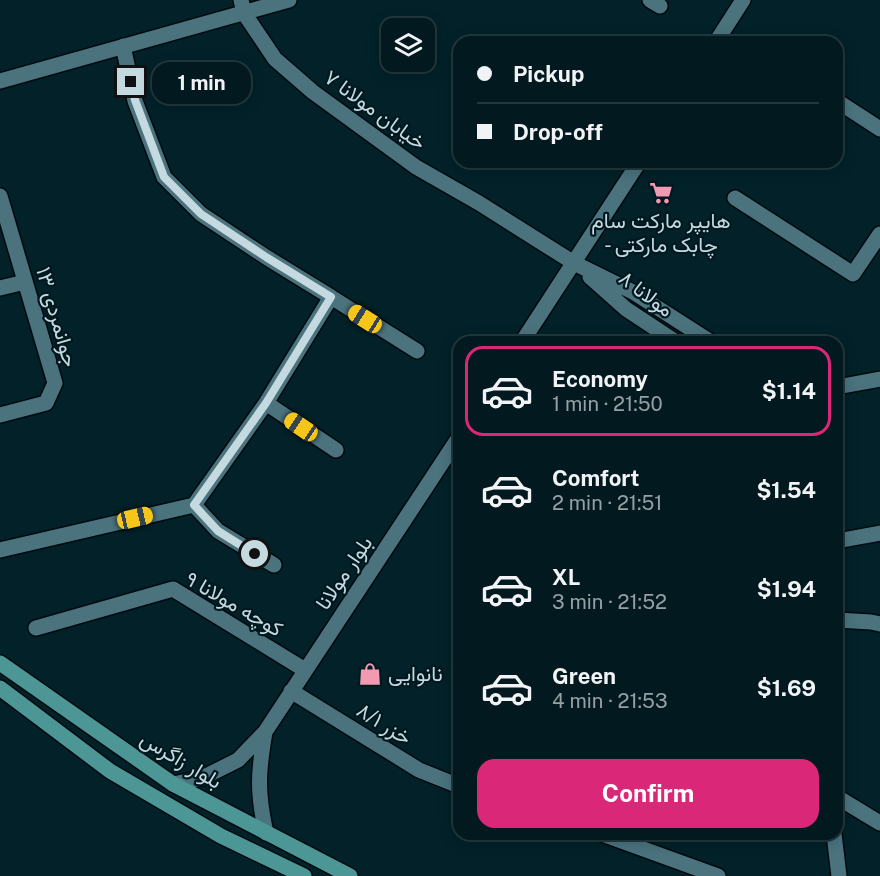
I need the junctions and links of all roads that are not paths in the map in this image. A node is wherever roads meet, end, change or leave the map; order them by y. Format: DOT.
graph roads {
  1 [pos="290,0"];
  2 [pos="743,0"];
  3 [pos="242,6"];
  4 [pos="720,36"];
  5 [pos="123,46"];
  6 [pos="0,81"];
  7 [pos="843,105"];
  8 [pos="880,129"];
  9 [pos="635,168"];
  10 [pos="0,196"];
  11 [pos="735,198"];
  12 [pos="880,234"];
  13 [pos="574,263"];
  14 [pos="25,282"];
  15 [pos="0,288"];
  16 [pos="331,297"];
  17 [pos="526,336"];
  18 [pos="667,336"];
  19 [pos="702,336"];
  20 [pos="417,351"];
  21 [pos="880,379"];
  22 [pos="843,386"];
  23 [pos="266,403"];
  24 [pos="0,415"];
  25 [pos="453,446"];
  26 [pos="336,450"];
  27 [pos="194,505"];
  28 [pos="880,533"];
  29 [pos="843,540"];
  30 [pos="0,550"];
  31 [pos="274,565"];
  32 [pos="843,620"];
  33 [pos="880,624"];
  34 [pos="36,628"];
  35 [pos="0,663"];
  36 [pos="304,670"];
  37 [pos="0,688"];
  38 [pos="291,691"];
  39 [pos="265,732"];
  40 [pos="173,784"];
  41 [pos="453,784"];
  42 [pos="843,801"];
  43 [pos="880,823"];
  44 [pos="266,833"];
  45 [pos="619,840"];
  46 [pos="835,840"];
  47 [pos="304,876"];
  48 [pos="350,876"];
  49 [pos="718,876"];
  50 [pos="839,876"];
  1 -- 3 [label="street"];
  2 -- 4 [label="street"];
  3 -- 5 [label="street"];
  3 -- 13 [label="street, خیابان مولانا ۷"];
  5 -- 6 [label="street"];
  5 -- 16 [label="street"];
  7 -- 8 [label="street"];
  9 -- 13 [label="street"];
  10 -- 14 [label="street, جوانمردی ۱۳"];
  11 -- 12 [label="street"];
  13 -- 17 [label="street"];
  13 -- 18 [label="street, مولانا ۸"];
  13 -- 19 [label="street, مولانا ۸"];
  14 -- 15 [label="street"];
  14 -- 24 [label="street, جوانمردی ۱۳"];
  16 -- 20 [label="street"];
  16 -- 23 [label="street"];
  21 -- 22 [label="street"];
  23 -- 26 [label="street"];
  23 -- 27 [label="street"];
  25 -- 36 [label="street, بلوار مولانا"];
  27 -- 30 [label="street"];
  27 -- 31 [label="street"];
  28 -- 29 [label="street"];
  32 -- 33 [label="street"];
  34 -- 36 [label="street, کوچه مولانا ۹"];
  35 -- 40 [label="main road, بلوار زاگرس"];
  36 -- 38 [label="street, بلوار مولانا"];
  37 -- 47 [label="main road"];
  38 -- 39 [label="street, بلوار مولانا"];
  38 -- 41 [label="street, خزر ۸/۱"];
  39 -- 40 [label="street, بلوار مولانا"];
  39 -- 44 [label="street, بلوار مولانا"];
  40 -- 44 [label="main road, بلوار زاگرس"];
  42 -- 43 [label="street"];
  44 -- 48 [label="main road, بلوار زاگرس"];
  45 -- 49 [label="street"];
  46 -- 50 [label="street"];
}
